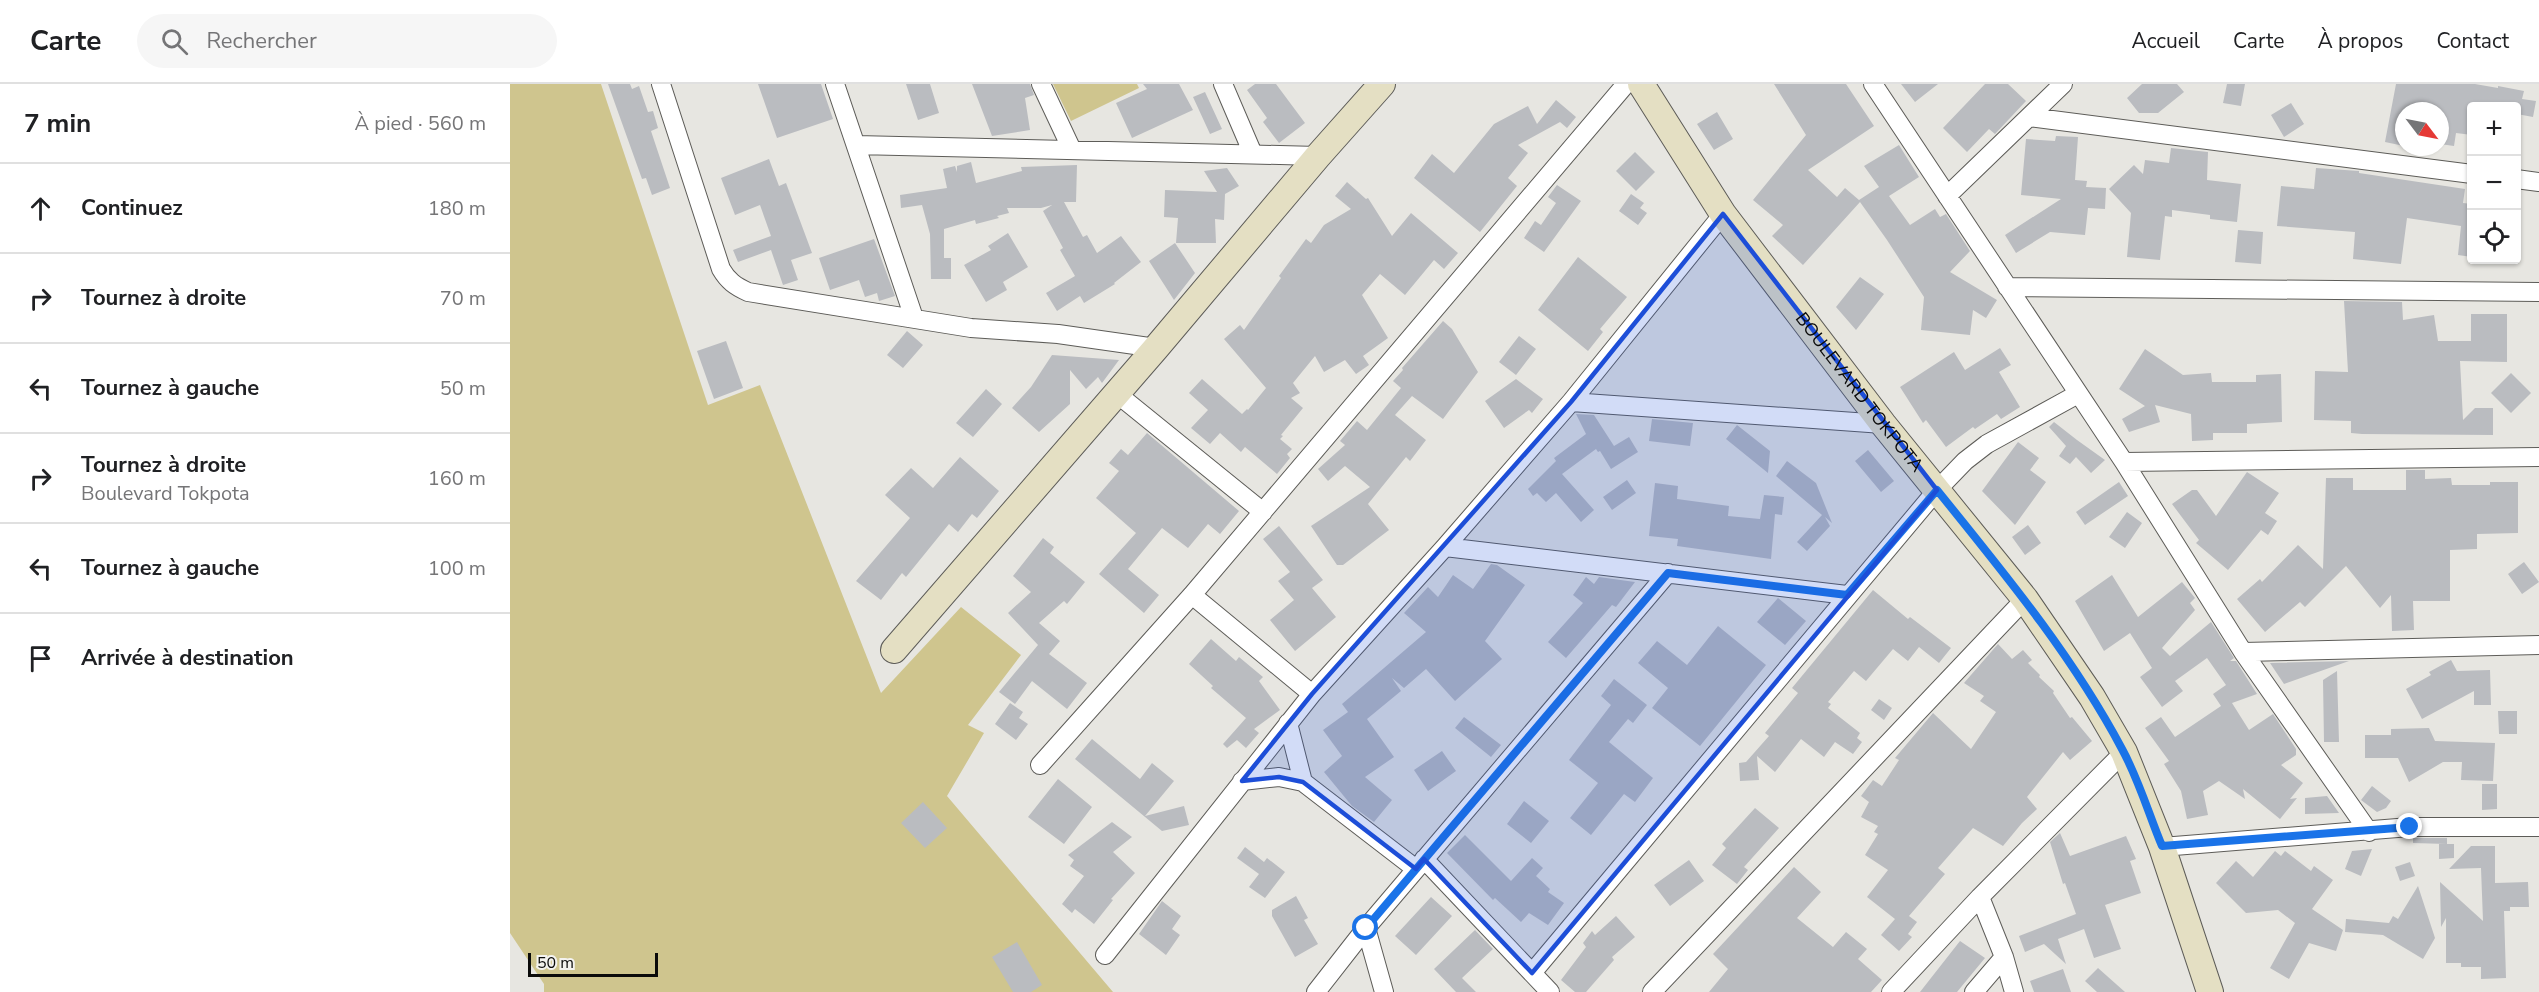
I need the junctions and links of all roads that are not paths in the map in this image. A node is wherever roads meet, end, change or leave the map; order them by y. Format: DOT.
graph roads {
  1 [pos="661,84"];
  2 [pos="835,84"];
  3 [pos="1041,84"];
  4 [pos="1223,84"];
  5 [pos="1382,84"];
  6 [pos="1626,84"];
  7 [pos="1641,84"];
  8 [pos="1873,84"];
  9 [pos="2063,84"];
  10 [pos="2029,117"];
  11 [pos="855,145"];
  12 [pos="1072,150"];
  13 [pos="1253,154"];
  14 [pos="1318,156"];
  15 [pos="2467,173"];
  16 [pos="2521,180"];
  17 [pos="2539,182"];
  18 [pos="1947,196"];
  19 [pos="1723,214"];
  20 [pos="2007,287"];
  21 [pos="2539,292"];
  22 [pos="914,318"];
  23 [pos="1156,348"];
  24 [pos="1116,393"];
  25 [pos="2078,394"];
  26 [pos="1570,402"];
  27 [pos="1883,424"];
  28 [pos="2539,457"];
  29 [pos="2124,462"];
  30 [pos="1937,490"];
  31 [pos="1263,512"];
  32 [pos="1445,547"];
  33 [pos="1668,573"];
  34 [pos="1192,595"];
  35 [pos="1847,595"];
  36 [pos="2025,599"];
  37 [pos="2539,645"];
  38 [pos="894,650"];
  39 [pos="2243,652"];
  40 [pos="1312,694"];
  41 [pos="1288,723"];
  42 [pos="2124,752"];
  43 [pos="1040,765"];
  44 [pos="1242,781"];
  45 [pos="1303,782"];
  46 [pos="2539,827"];
  47 [pos="2369,832"];
  48 [pos="2162,846"];
  49 [pos="1420,864"];
  50 [pos="1980,897"];
  51 [pos="1366,928"];
  52 [pos="1105,955"];
  53 [pos="2004,957"];
  54 [pos="1532,973"];
  55 [pos="1332,985"];
  56 [pos="1316,992"];
  57 [pos="1384,992"];
  58 [pos="1551,992"];
  59 [pos="1652,992"];
  60 [pos="1891,992"];
  61 [pos="1974,992"];
  62 [pos="2014,992"];
  63 [pos="2210,992"];
  1 -- 22 [label="street"];
  2 -- 11 [label="street"];
  3 -- 12 [label="street"];
  4 -- 13 [label="street"];
  5 -- 14 [label="street"];
  6 -- 31 [label="street"];
  7 -- 19 [label="street, BOULEVARD TOKPOTA"];
  8 -- 18 [label="street"];
  9 -- 10 [label="street"];
  10 -- 15 [label="street"];
  10 -- 18 [label="street"];
  11 -- 12 [label="street"];
  11 -- 22 [label="street"];
  12 -- 13 [label="street"];
  13 -- 14 [label="street"];
  14 -- 23 [label="street"];
  16 -- 17 [label="street"];
  18 -- 20 [label="street"];
  19 -- 26 [label="street"];
  19 -- 27 [label="street, BOULEVARD TOKPOTA"];
  20 -- 21 [label="street"];
  20 -- 25 [label="street"];
  22 -- 23 [label="street"];
  23 -- 24 [label="street"];
  24 -- 31 [label="street"];
  24 -- 38 [label="street"];
  25 -- 29 [label="street"];
  25 -- 30 [label="street"];
  26 -- 27 [label="street"];
  26 -- 32 [label="street"];
  27 -- 30 [label="street, BOULEVARD TOKPOTA"];
  28 -- 29 [label="street"];
  29 -- 39 [label="street"];
  30 -- 35 [label="street"];
  30 -- 36 [label="street, BOULEVARD TOKPOTA"];
  31 -- 34 [label="street"];
  32 -- 33 [label="street"];
  32 -- 40 [label="street"];
  33 -- 35 [label="street"];
  33 -- 49 [label="street"];
  34 -- 40 [label="street"];
  34 -- 43 [label="street"];
  35 -- 54 [label="street"];
  36 -- 42 [label="street, BOULEVARD TOKPOTA"];
  36 -- 59 [label="street"];
  37 -- 39 [label="street"];
  39 -- 47 [label="street"];
  40 -- 41 [label="street"];
  41 -- 44 [label="street"];
  41 -- 45 [label="street"];
  42 -- 48 [label="street, BOULEVARD TOKPOTA"];
  42 -- 50 [label="street"];
  44 -- 45 [label="street"];
  44 -- 52 [label="street"];
  45 -- 49 [label="street"];
  46 -- 47 [label="street"];
  47 -- 48 [label="street"];
  48 -- 63 [label="street, BOULEVARD TOKPOTA"];
  49 -- 51 [label="street"];
  49 -- 54 [label="street"];
  50 -- 53 [label="street"];
  50 -- 60 [label="street"];
  51 -- 55 [label="street"];
  51 -- 57 [label="street"];
  53 -- 61 [label="street"];
  53 -- 62 [label="street"];
  54 -- 58 [label="street"];
  55 -- 56 [label="street"];
}
